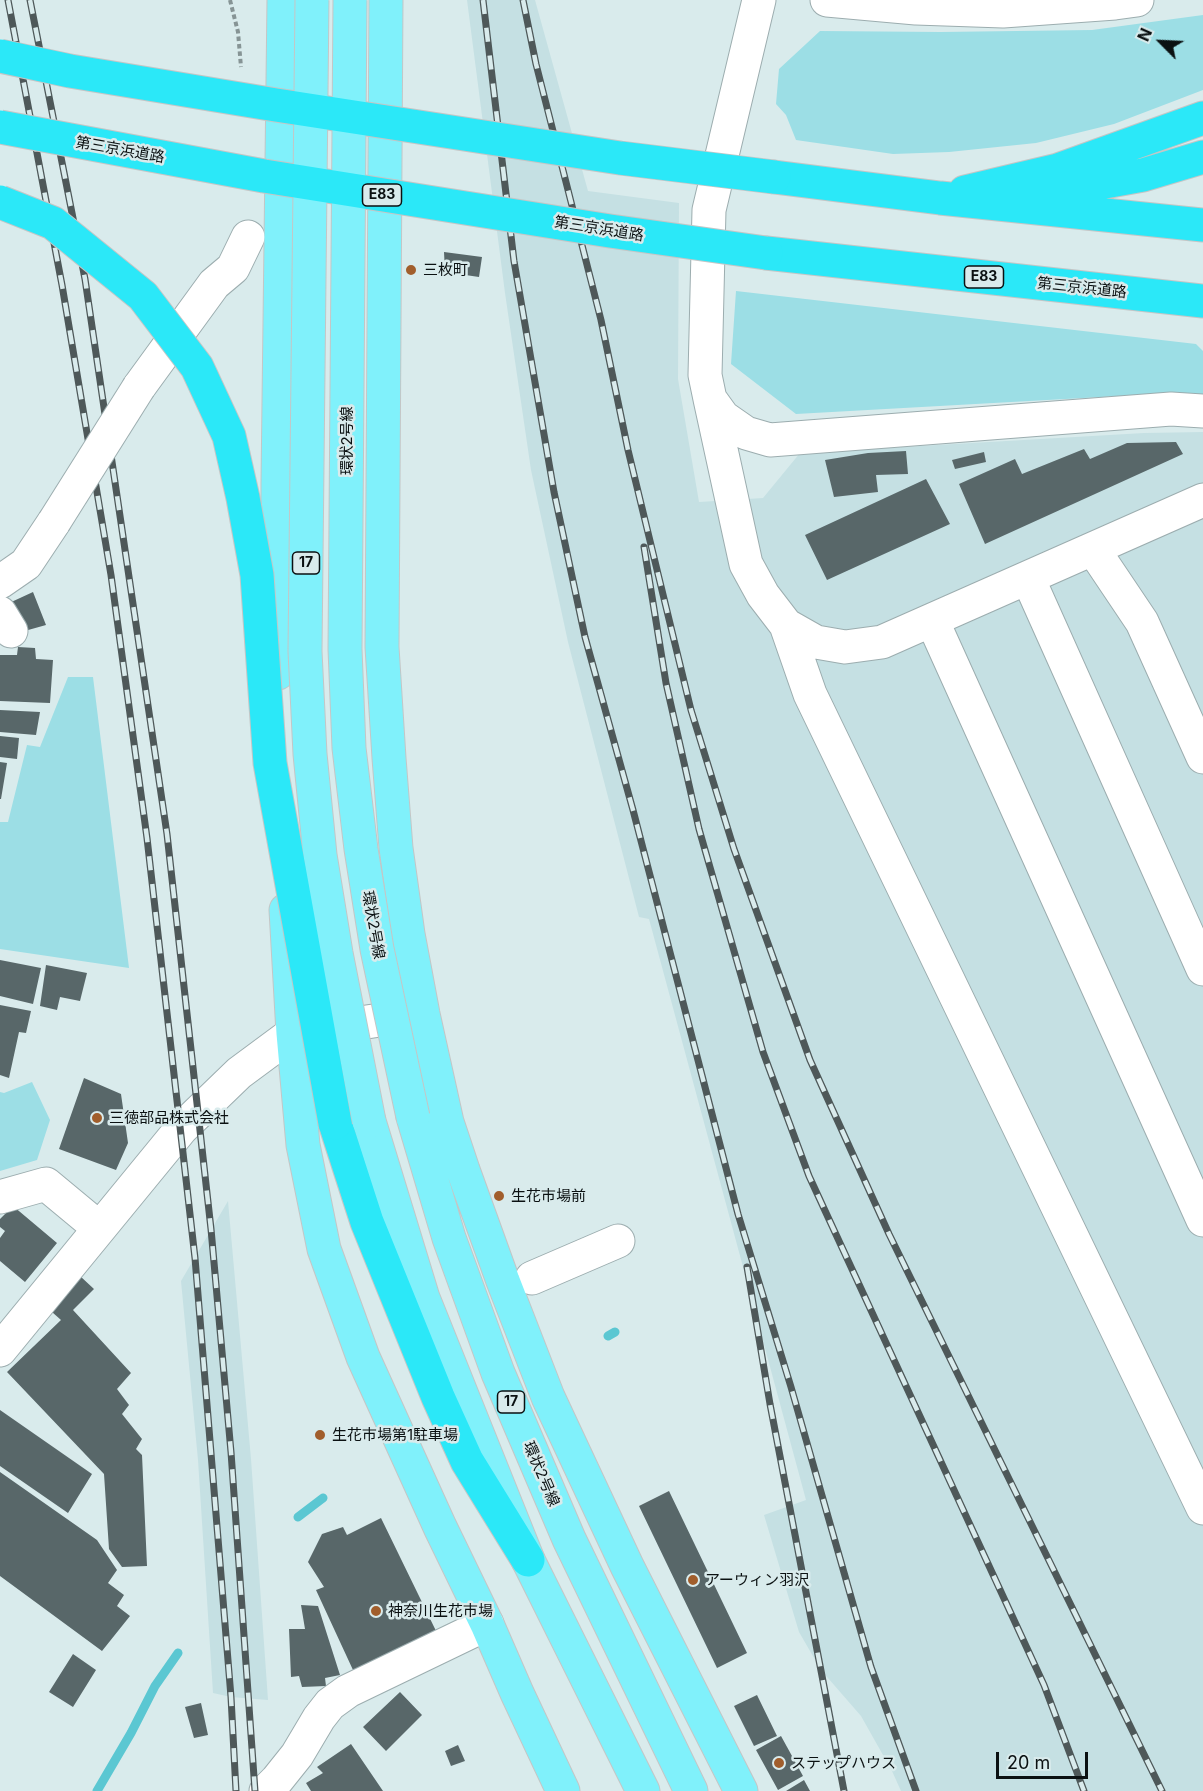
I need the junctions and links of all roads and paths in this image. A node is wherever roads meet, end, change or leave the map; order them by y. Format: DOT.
graph roads {
  1 [pos="284,0"];
  2 [pos="312,0"];
  3 [pos="350,0"];
  4 [pos="386,0"];
  5 [pos="759,0"];
  6 [pos="827,0"];
  7 [pos="1137,0"];
  8 [pos="1064,3"];
  9 [pos="0,56"];
  10 [pos="1203,118"];
  11 [pos="0,127"];
  12 [pos="1203,157"];
  13 [pos="940,198"];
  14 [pos="0,202"];
  15 [pos="1203,225"];
  16 [pos="248,237"];
  17 [pos="1203,301"];
  18 [pos="710,399"];
  19 [pos="1203,411"];
  20 [pos="1203,500"];
  21 [pos="1093,549"];
  22 [pos="1028,578"];
  23 [pos="0,582"];
  24 [pos="932,620"];
  25 [pos="786,625"];
  26 [pos="1203,757"];
  27 [pos="1203,969"];
  28 [pos="423,1014"];
  29 [pos="293,1033"];
  30 [pos="0,1197"];
  31 [pos="1203,1220"];
  32 [pos="99,1228"];
  33 [pos="618,1241"];
  34 [pos="532,1278"];
  35 [pos="0,1350"];
  36 [pos="1203,1508"];
  37 [pos="528,1560"];
  38 [pos="487,1624"];
  39 [pos="266,1791"];
  40 [pos="563,1791"];
  41 [pos="585,1791"];
  42 [pos="643,1791"];
  43 [pos="690,1791"];
  44 [pos="741,1791"];
  1 -- 29 [label="main road"];
  2 -- 37 [label="main road, 17, bridge"];
  3 -- 43 [label="main road, 環状2号線 / 17, bridge"];
  4 -- 28 [label="main road"];
  5 -- 18 [label="street"];
  6 -- 8 [label="street"];
  7 -- 8 [label="street"];
  9 -- 13 [label="highway, bridge"];
  10 -- 13 [label="highway"];
  11 -- 17 [label="highway, 第三京浜道路 / E83, bridge"];
  12 -- 13 [label="highway"];
  13 -- 15 [label="highway"];
  14 -- 37 [label="highway, bridge"];
  16 -- 23 [label="street, bridge"];
  18 -- 19 [label="street"];
  18 -- 25 [label="street"];
  20 -- 21 [label="street"];
  21 -- 22 [label="street"];
  21 -- 26 [label="street"];
  22 -- 24 [label="street"];
  22 -- 27 [label="street"];
  24 -- 25 [label="street"];
  24 -- 31 [label="street"];
  25 -- 36 [label="street"];
  28 -- 29 [label="street"];
  28 -- 44 [label="main road"];
  29 -- 32 [label="street"];
  29 -- 38 [label="main road"];
  30 -- 32 [label="street"];
  32 -- 35 [label="street"];
  33 -- 34 [label="street"];
  37 -- 42 [label="main road, 17"];
  38 -- 39 [label="street"];
  38 -- 40 [label="main road"];
  38 -- 41 [label="main road"];
}
